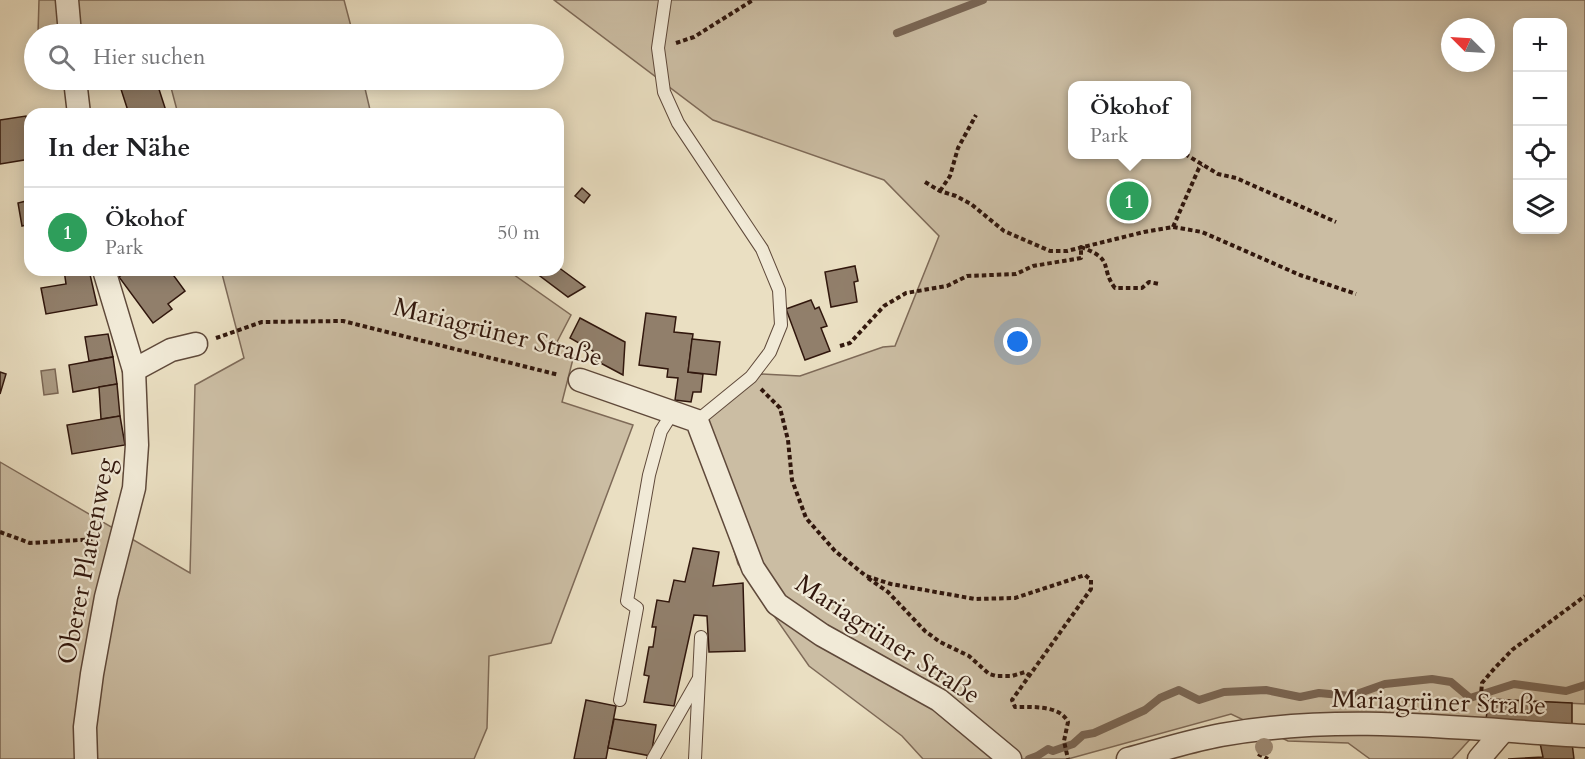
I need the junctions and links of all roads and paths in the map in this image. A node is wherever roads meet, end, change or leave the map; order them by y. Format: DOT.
graph roads {
  1 [pos="67,0"];
  2 [pos="665,0"];
  3 [pos="753,0"];
  4 [pos="69,24"];
  5 [pos="658,48"];
  6 [pos="76,90"];
  7 [pos="78,108"];
  8 [pos="976,115"];
  9 [pos="1191,158"];
  10 [pos="1202,165"];
  11 [pos="925,182"];
  12 [pos="940,191"];
  13 [pos="1336,222"];
  14 [pos="1173,227"];
  15 [pos="1081,248"];
  16 [pos="106,276"];
  17 [pos="1159,284"];
  18 [pos="1356,294"];
  19 [pos="196,344"];
  20 [pos="840,345"];
  21 [pos="134,370"];
  22 [pos="748,379"];
  23 [pos="580,380"];
  24 [pos="673,412"];
  25 [pos="697,422"];
  26 [pos="0,532"];
  27 [pos="96,549"];
  28 [pos="867,578"];
  29 [pos="1585,596"];
  30 [pos="701,637"];
  31 [pos="1029,675"];
  32 [pos="699,679"];
  33 [pos="620,700"];
  34 [pos="1480,708"];
  35 [pos="1502,732"];
  36 [pos="1220,735"];
  37 [pos="1585,736"];
  38 [pos="86,759"];
  39 [pos="653,759"];
  40 [pos="696,759"];
  41 [pos="1010,759"];
  42 [pos="1068,759"];
  43 [pos="1128,759"];
  44 [pos="1207,759"];
  45 [pos="1479,759"];
  1 -- 4 [label="street"];
  2 -- 5 [label="lane"];
  3 -- 5 [label="path"];
  5 -- 22 [label="lane"];
  6 -- 7 [label="street"];
  8 -- 12 [label="path"];
  9 -- 10 [label="path"];
  10 -- 13 [label="path"];
  10 -- 14 [label="path"];
  11 -- 12 [label="path"];
  12 -- 15 [label="path"];
  14 -- 15 [label="path"];
  14 -- 18 [label="path"];
  15 -- 17 [label="path"];
  15 -- 20 [label="path"];
  16 -- 21 [label="street, Oberer Plattenweg"];
  19 -- 21 [label="street"];
  19 -- 23 [label="path, Mariagrüner Straße"];
  21 -- 38 [label="street, Oberer Plattenweg"];
  22 -- 25 [label="lane"];
  22 -- 31 [label="path"];
  23 -- 24 [label="street, Mariagrüner Straße"];
  24 -- 25 [label="street, Mariagrüner Straße"];
  24 -- 33 [label="lane"];
  25 -- 41 [label="street, Mariagrüner Straße"];
  26 -- 27 [label="path"];
  28 -- 31 [label="path"];
  29 -- 34 [label="path"];
  30 -- 32 [label="lane"];
  31 -- 42 [label="path"];
  32 -- 39 [label="lane"];
  32 -- 40 [label="lane"];
  35 -- 36 [label="street, Mariagrüner Straße"];
  35 -- 37 [label="street, Mariagrüner Straße"];
  35 -- 45 [label="street"];
  36 -- 43 [label="street, Mariagrüner Straße"];
  36 -- 44 [label="street"];
}
